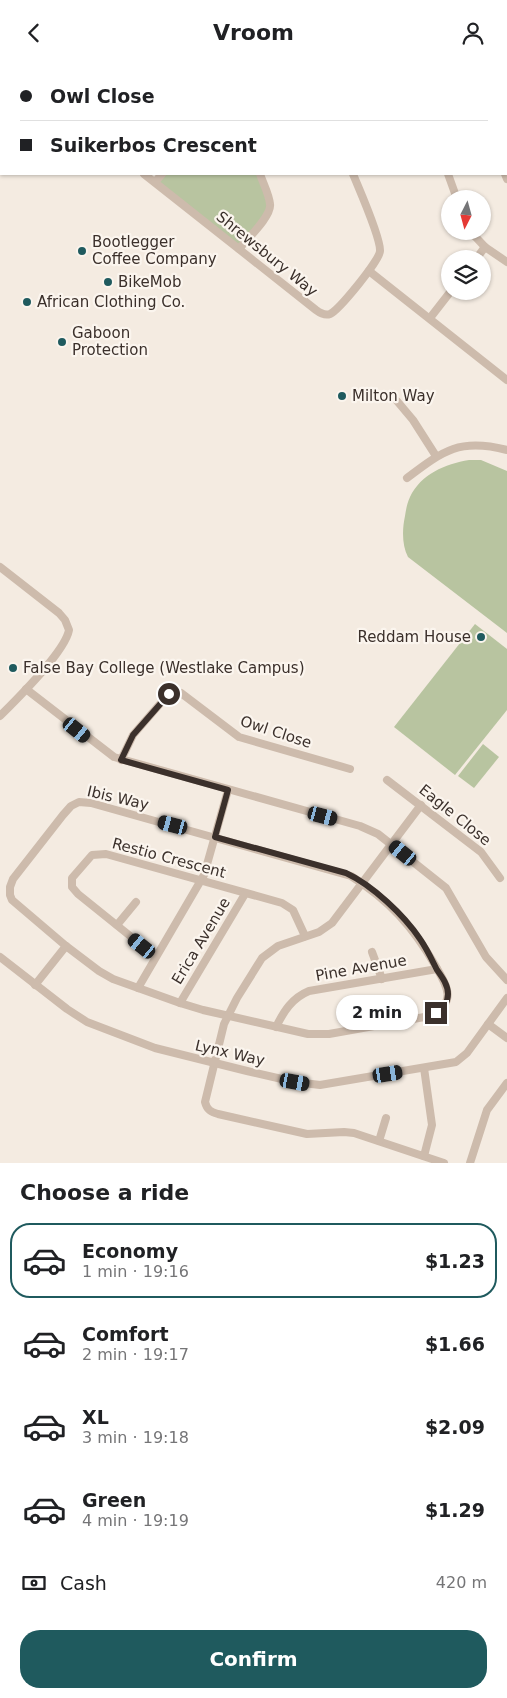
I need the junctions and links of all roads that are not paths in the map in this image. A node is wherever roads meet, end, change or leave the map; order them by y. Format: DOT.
graph roads {
  1 [pos="145,175"];
  2 [pos="161,175"];
  3 [pos="260,175"];
  4 [pos="353,175"];
  5 [pos="448,175"];
  6 [pos="155,182"];
  7 [pos="454,190"];
  8 [pos="478,240"];
  9 [pos="485,247"];
  10 [pos="239,249"];
  11 [pos="483,250"];
  12 [pos="507,262"];
  13 [pos="369,271"];
  14 [pos="444,300"];
  15 [pos="430,318"];
  16 [pos="507,380"];
  17 [pos="397,401"];
  18 [pos="507,450"];
  19 [pos="436,456"];
  20 [pos="407,478"];
  21 [pos="0,567"];
  22 [pos="26,689"];
  23 [pos="0,716"];
  24 [pos="121,760"];
  25 [pos="350,769"];
  26 [pos="387,781"];
  27 [pos="228,790"];
  28 [pos="421,805"];
  29 [pos="215,837"];
  30 [pos="392,845"];
  31 [pos="500,878"];
  32 [pos="201,881"];
  33 [pos="364,883"];
  34 [pos="245,893"];
  35 [pos="136,902"];
  36 [pos="117,925"];
  37 [pos="305,936"];
  38 [pos="66,946"];
  39 [pos="372,952"];
  40 [pos="155,956"];
  41 [pos="0,957"];
  42 [pos="437,969"];
  43 [pos="382,979"];
  44 [pos="507,980"];
  45 [pos="35,985"];
  46 [pos="138,987"];
  47 [pos="507,998"];
  48 [pos="180,1003"];
  49 [pos="228,1016"];
  50 [pos="488,1024"];
  51 [pos="276,1027"];
  52 [pos="507,1038"];
  53 [pos="214,1063"];
  54 [pos="424,1069"];
  55 [pos="507,1083"];
  56 [pos="386,1118"];
  57 [pos="379,1141"];
  58 [pos="424,1156"];
  59 [pos="444,1163"];
  60 [pos="470,1163"];
  1 -- 6 [label="street, Shrewsbury Way"];
  2 -- 6 [label="street"];
  3 -- 10 [label="street"];
  4 -- 13 [label="street, Shrewsbury Way"];
  5 -- 7 [label="street"];
  6 -- 10 [label="street, Shrewsbury Way"];
  8 -- 9 [label="street"];
  9 -- 11 [label="street"];
  9 -- 12 [label="street"];
  10 -- 13 [label="street, Shrewsbury Way"];
  13 -- 15 [label="street"];
  14 -- 15 [label="street"];
  15 -- 16 [label="street"];
  17 -- 19 [label="street"];
  18 -- 19 [label="street"];
  19 -- 20 [label="street"];
  21 -- 22 [label="street"];
  22 -- 23 [label="street"];
  22 -- 24 [label="street"];
  24 -- 25 [label="street, Owl Close"];
  24 -- 27 [label="street"];
  26 -- 28 [label="street, Eagle Close"];
  27 -- 29 [label="street"];
  27 -- 30 [label="street"];
  28 -- 30 [label="street"];
  28 -- 31 [label="street, Eagle Close"];
  29 -- 32 [label="street"];
  29 -- 33 [label="street, Ibis Way"];
  29 -- 38 [label="street, Ibis Way"];
  30 -- 33 [label="street"];
  30 -- 44 [label="street"];
  32 -- 34 [label="street, Restio Crescent"];
  32 -- 36 [label="street, Restio Crescent"];
  32 -- 40 [label="street"];
  33 -- 37 [label="street"];
  33 -- 42 [label="street, Ibis Way"];
  34 -- 37 [label="street, Restio Crescent"];
  34 -- 48 [label="street, Erica Avenue"];
  35 -- 36 [label="street"];
  36 -- 40 [label="street, Restio Crescent"];
  37 -- 49 [label="street"];
  38 -- 45 [label="street"];
  38 -- 46 [label="street, Ibis Way"];
  39 -- 43 [label="street"];
  40 -- 46 [label="street"];
  41 -- 45 [label="street, Lynx Way"];
  42 -- 43 [label="street, Pine Avenue"];
  42 -- 51 [label="street, Ibis Way"];
  43 -- 51 [label="street, Pine Avenue"];
  45 -- 53 [label="street, Lynx Way"];
  46 -- 48 [label="street, Ibis Way"];
  47 -- 50 [label="street, Lynx Way"];
  48 -- 49 [label="street, Ibis Way"];
  49 -- 51 [label="street, Ibis Way"];
  49 -- 53 [label="street"];
  50 -- 52 [label="street"];
  50 -- 54 [label="street, Lynx Way"];
  53 -- 54 [label="street, Lynx Way"];
  53 -- 57 [label="street"];
  54 -- 58 [label="street"];
  55 -- 60 [label="street"];
  56 -- 57 [label="street"];
  57 -- 58 [label="street"];
  58 -- 59 [label="street"];
}
